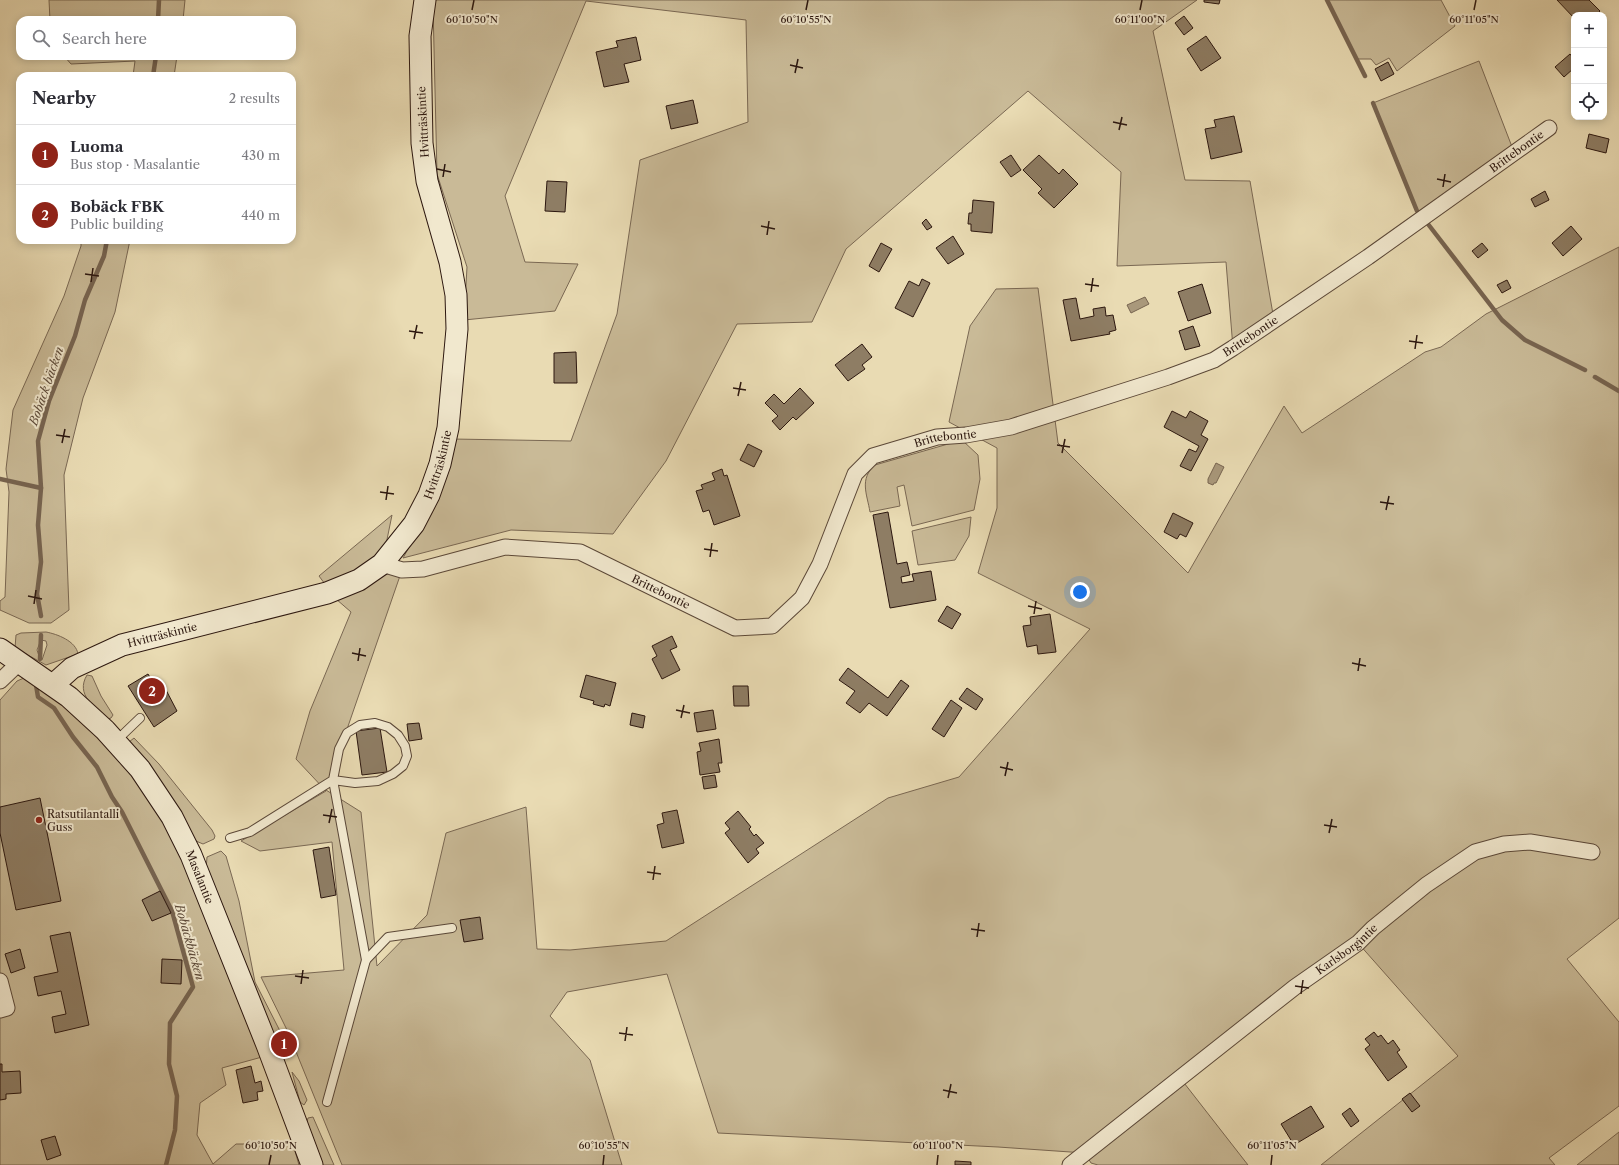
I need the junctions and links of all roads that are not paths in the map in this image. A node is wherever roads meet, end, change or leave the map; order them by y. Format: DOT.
graph roads {
  1 [pos="425,0"];
  2 [pos="1549,128"];
  3 [pos="382,564"];
  4 [pos="0,649"];
  5 [pos="20,662"];
  6 [pos="0,680"];
  7 [pos="53,685"];
  8 [pos="140,718"];
  9 [pos="116,742"];
  10 [pos="333,780"];
  11 [pos="230,838"];
  12 [pos="1592,852"];
  13 [pos="452,928"];
  14 [pos="366,960"];
  15 [pos="0,981"];
  16 [pos="0,1010"];
  17 [pos="327,1102"];
  18 [pos="312,1165"];
  19 [pos="1070,1165"];
  1 -- 3 [label="street, Hvitträskintie"];
  2 -- 3 [label="street, Brittebontie"];
  3 -- 7 [label="street, Hvitträskintie"];
  4 -- 5 [label="street, Masalantie"];
  5 -- 6 [label="street"];
  5 -- 7 [label="street, Masalantie"];
  7 -- 9 [label="street, Masalantie"];
  8 -- 9 [label="lane"];
  9 -- 18 [label="street, Masalantie"];
  10 -- 10 [label="lane"];
  10 -- 11 [label="lane"];
  10 -- 14 [label="lane"];
  12 -- 19 [label="street, Karlsborgintie"];
  13 -- 14 [label="lane"];
  14 -- 17 [label="lane"];
  15 -- 16 [label="street"];
}
